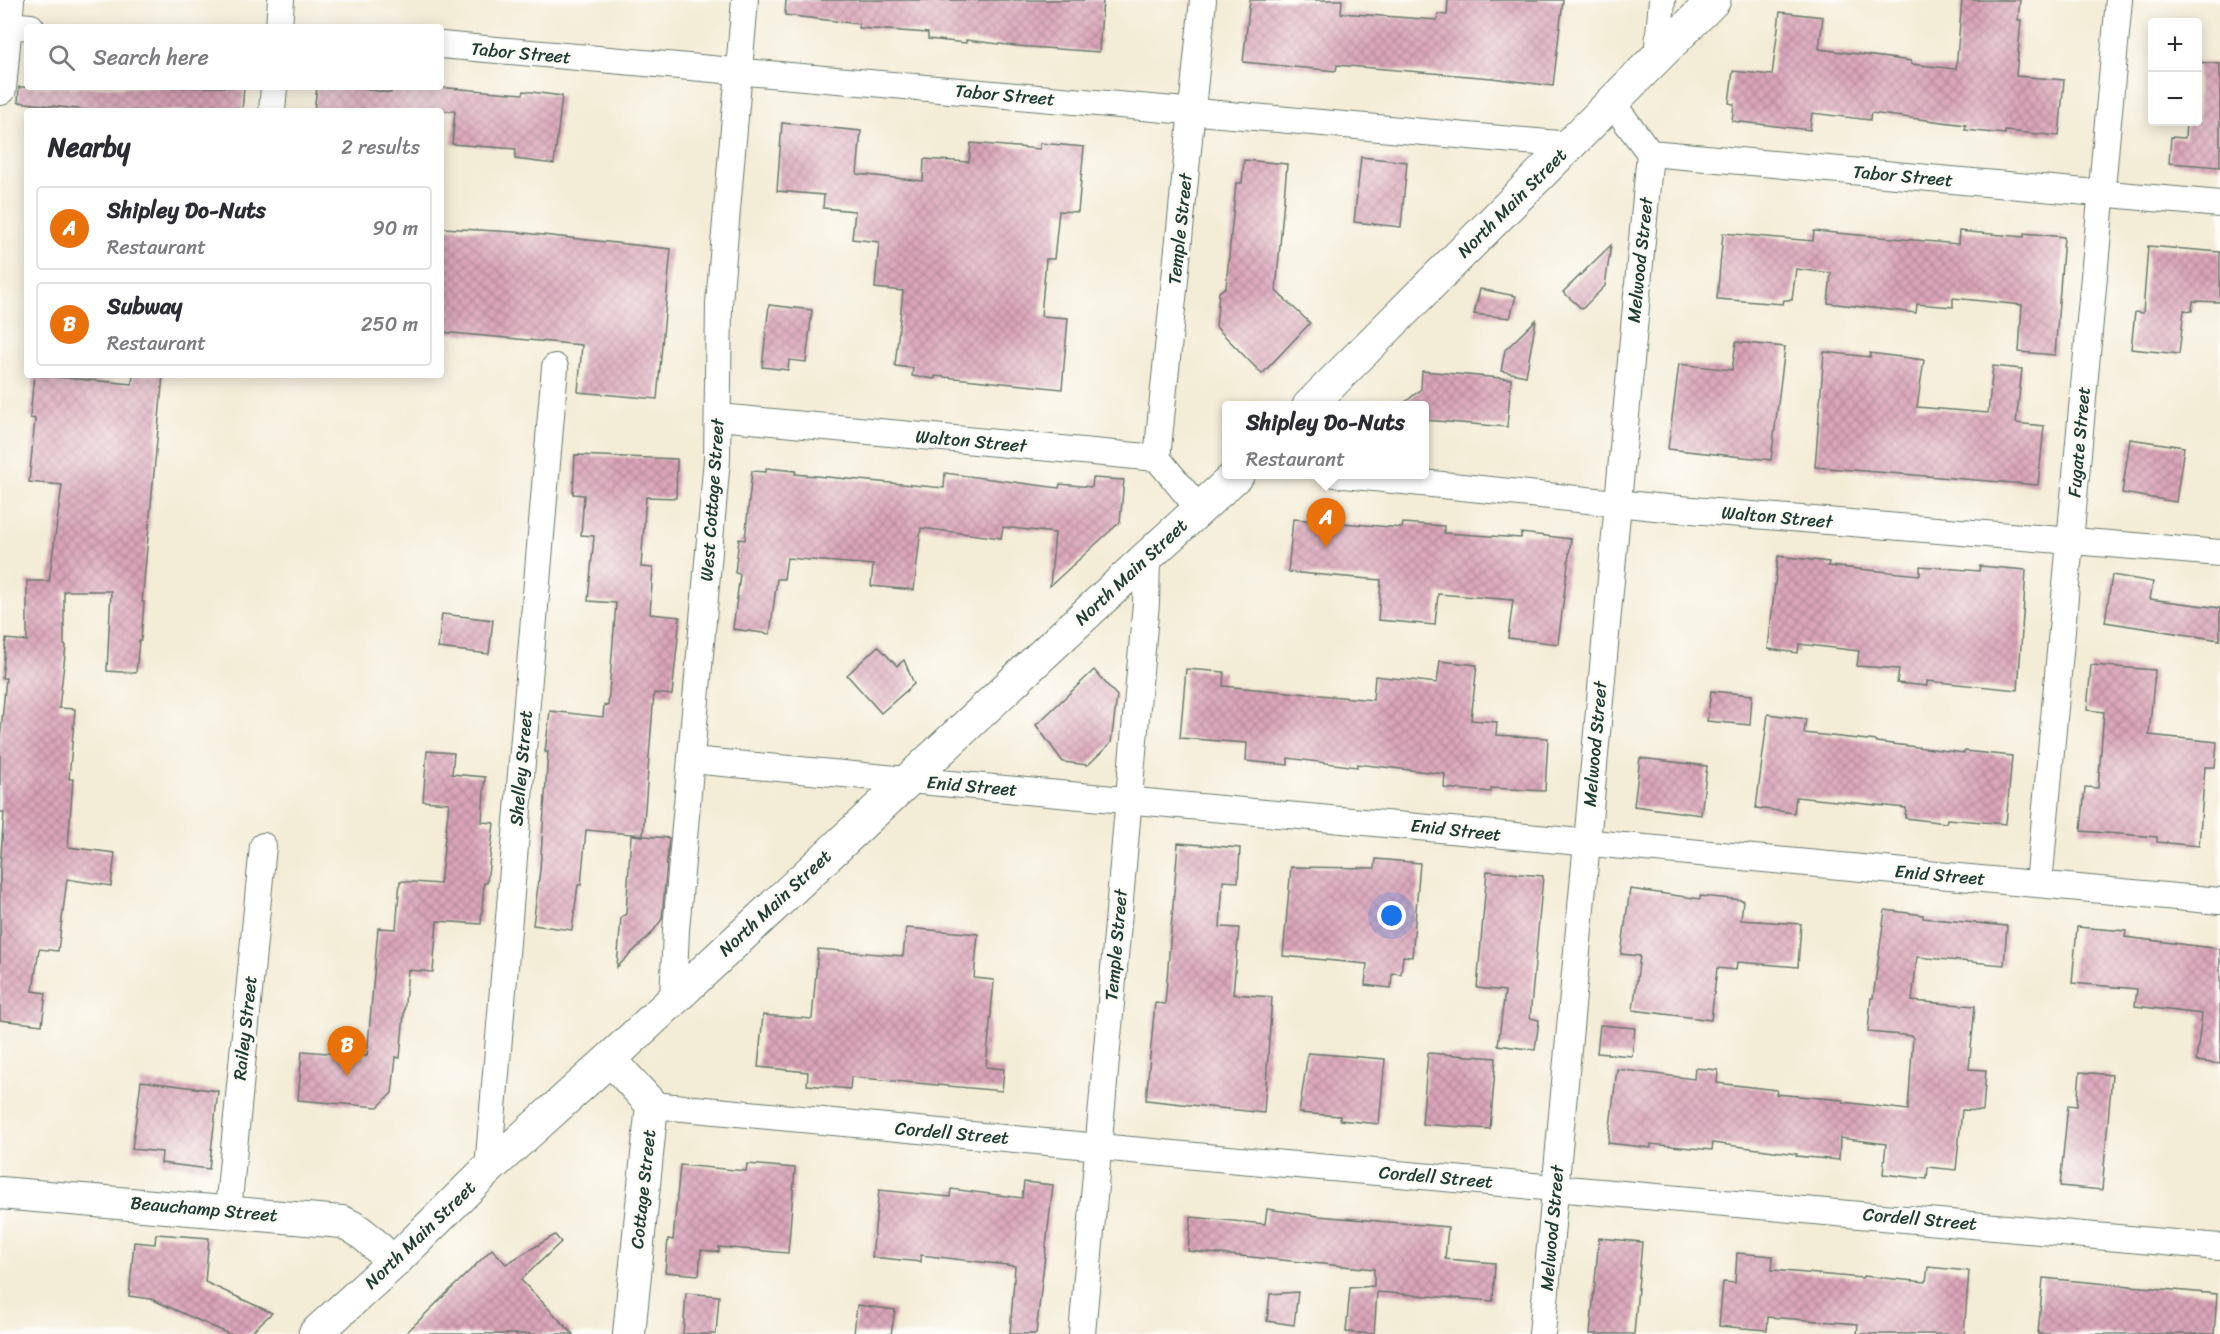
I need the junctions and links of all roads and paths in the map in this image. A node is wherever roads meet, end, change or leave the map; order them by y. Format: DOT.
graph roads {
  1 [pos="281,0"];
  2 [pos="745,0"];
  3 [pos="1203,0"];
  4 [pos="1662,0"];
  5 [pos="1714,0"];
  6 [pos="2119,0"];
  7 [pos="15,17"];
  8 [pos="279,24"];
  9 [pos="444,45"];
  10 [pos="1657,57"];
  11 [pos="739,72"];
  12 [pos="0,89"];
  13 [pos="274,90"];
  14 [pos="1612,103"];
  15 [pos="272,108"];
  16 [pos="1192,112"];
  17 [pos="1570,145"];
  18 [pos="1650,153"];
  19 [pos="2102,193"];
  20 [pos="2220,204"];
  21 [pos="555,367"];
  22 [pos="1313,401"];
  23 [pos="719,417"];
  24 [pos="1157,458"];
  25 [pos="1232,479"];
  26 [pos="1382,479"];
  27 [pos="1617,504"];
  28 [pos="1199,509"];
  29 [pos="2069,541"];
  30 [pos="2220,554"];
  31 [pos="1147,557"];
  32 [pos="691,760"];
  33 [pos="908,780"];
  34 [pos="1129,800"];
  35 [pos="1586,843"];
  36 [pos="263,846"];
  37 [pos="2039,884"];
  38 [pos="2220,901"];
  39 [pos="673,999"];
  40 [pos="610,1059"];
  41 [pos="651,1105"];
  42 [pos="1098,1147"];
  43 [pos="488,1169"];
  44 [pos="1555,1187"];
  45 [pos="0,1193"];
  46 [pos="228,1211"];
  47 [pos="2220,1247"];
  48 [pos="393,1263"];
  49 [pos="315,1334"];
  50 [pos="629,1334"];
  51 [pos="1082,1334"];
  52 [pos="1542,1334"];
  1 -- 8 [label="street"];
  2 -- 11 [label="street, West Cottage Street"];
  3 -- 16 [label="street, Temple Street"];
  4 -- 10 [label="street"];
  5 -- 10 [label="main road, North Main Street"];
  6 -- 19 [label="street, Fugate Street"];
  7 -- 12 [label="street"];
  9 -- 11 [label="street, Tabor Street"];
  10 -- 14 [label="main road, North Main Street"];
  11 -- 16 [label="street, Tabor Street"];
  11 -- 23 [label="street, West Cottage Street"];
  13 -- 15 [label="street"];
  14 -- 17 [label="main road, North Main Street"];
  14 -- 18 [label="street"];
  16 -- 17 [label="street, Tabor Street"];
  16 -- 24 [label="street, Temple Street"];
  17 -- 22 [label="main road, North Main Street"];
  18 -- 19 [label="street, Tabor Street"];
  18 -- 27 [label="street, Melwood Street"];
  19 -- 20 [label="street, Tabor Street"];
  19 -- 29 [label="street, Fugate Street"];
  21 -- 43 [label="street, Shelley Street"];
  23 -- 24 [label="street, Walton Street"];
  23 -- 32 [label="street, West Cottage Street"];
  24 -- 28 [label="street"];
  25 -- 28 [label="main road, North Main Street"];
  26 -- 27 [label="street, Walton Street"];
  27 -- 29 [label="street, Walton Street"];
  27 -- 35 [label="street, Melwood Street"];
  28 -- 31 [label="main road, North Main Street"];
  29 -- 30 [label="street, Walton Street"];
  29 -- 37 [label="street, Fugate Street"];
  31 -- 33 [label="main road, North Main Street"];
  31 -- 34 [label="street, Temple Street"];
  32 -- 33 [label="street, Enid Street"];
  32 -- 39 [label="street, West Cottage Street"];
  33 -- 34 [label="street, Enid Street"];
  33 -- 39 [label="main road, North Main Street"];
  34 -- 35 [label="street, Enid Street"];
  34 -- 42 [label="street, Temple Street"];
  35 -- 37 [label="street, Enid Street"];
  35 -- 44 [label="street, Melwood Street"];
  36 -- 46 [label="street, Railey Street"];
  37 -- 38 [label="street, Enid Street"];
  39 -- 40 [label="main road, North Main Street"];
  40 -- 41 [label="street, Cottage Street"];
  40 -- 43 [label="main road, North Main Street"];
  41 -- 42 [label="street, Cordell Street"];
  41 -- 50 [label="street, Cottage Street"];
  42 -- 44 [label="street, Cordell Street"];
  42 -- 51 [label="street, Temple Street"];
  43 -- 48 [label="main road, North Main Street"];
  44 -- 47 [label="street, Cordell Street"];
  44 -- 52 [label="street, Melwood Street"];
  45 -- 46 [label="street, Beauchamp Street"];
  46 -- 48 [label="street, Beauchamp Street"];
  48 -- 49 [label="main road, North Main Street"];
}
